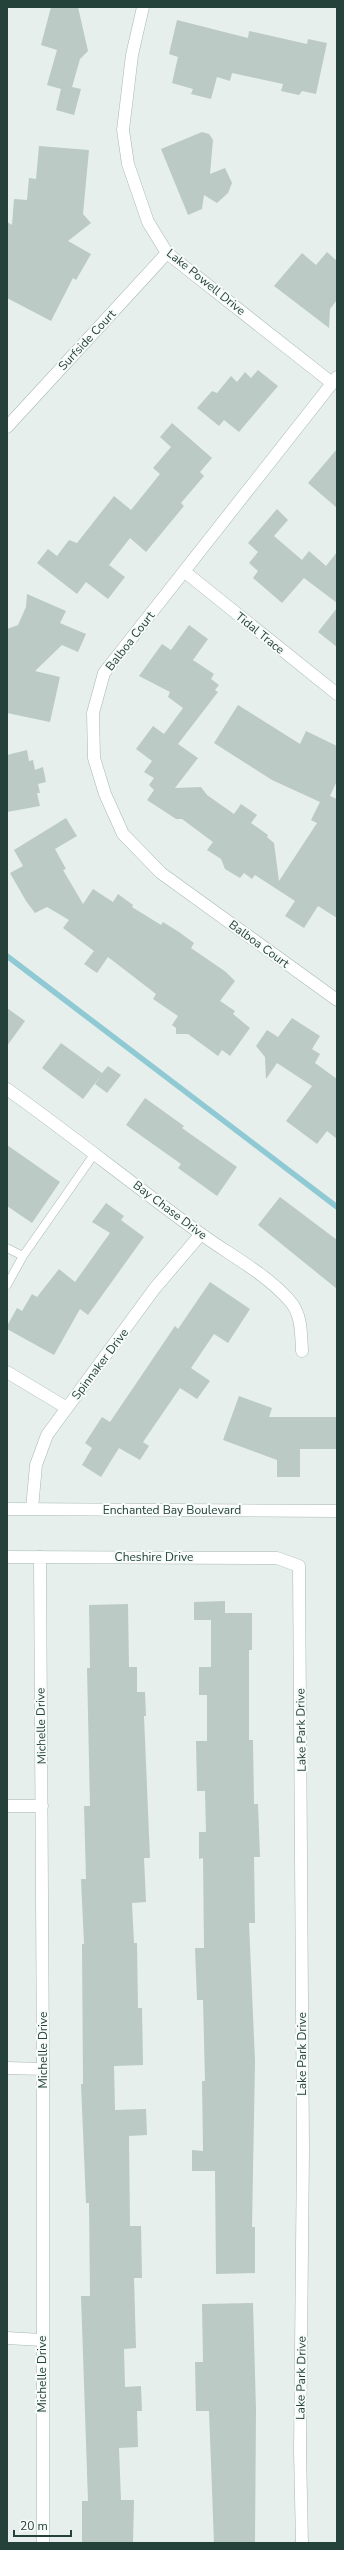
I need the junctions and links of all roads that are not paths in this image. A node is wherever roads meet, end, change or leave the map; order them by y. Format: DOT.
graph roads {
  1 [pos="144,7"];
  2 [pos="167,253"];
  3 [pos="334,380"];
  4 [pos="7,427"];
  5 [pos="185,572"];
  6 [pos="337,694"];
  7 [pos="337,1000"];
  8 [pos="7,1089"];
  9 [pos="95,1153"];
  10 [pos="201,1234"];
  11 [pos="7,1248"];
  12 [pos="23,1256"];
  13 [pos="7,1285"];
  14 [pos="302,1351"];
  15 [pos="7,1372"];
  16 [pos="68,1408"];
  17 [pos="7,1509"];
  18 [pos="32,1509"];
  19 [pos="337,1511"];
  20 [pos="7,1557"];
  21 [pos="40,1557"];
  22 [pos="299,1566"];
  23 [pos="7,1806"];
  24 [pos="42,1806"];
  25 [pos="7,2068"];
  26 [pos="43,2069"];
  27 [pos="7,2338"];
  28 [pos="42,2340"];
  29 [pos="43,2543"];
  30 [pos="302,2543"];
  1 -- 2 [label="street, Lake Powell Drive"];
  2 -- 3 [label="street, Lake Powell Drive"];
  2 -- 4 [label="street, Surfside Court"];
  3 -- 5 [label="street, Balboa Court"];
  5 -- 6 [label="street, Tidal Trace"];
  5 -- 7 [label="street, Balboa Court"];
  8 -- 9 [label="street, Bay Chase Drive"];
  9 -- 10 [label="street, Bay Chase Drive"];
  9 -- 12 [label="lane"];
  10 -- 14 [label="street, Bay Chase Drive"];
  10 -- 16 [label="street, Spinnaker Drive"];
  11 -- 12 [label="lane"];
  12 -- 13 [label="lane"];
  15 -- 16 [label="street"];
  16 -- 18 [label="street, Spinnaker Drive"];
  17 -- 18 [label="street, Enchanted Bay Boulevard"];
  18 -- 19 [label="street, Enchanted Bay Boulevard"];
  20 -- 21 [label="street, Cheshire Drive"];
  21 -- 22 [label="street, Cheshire Drive"];
  21 -- 24 [label="street, Michelle Drive"];
  22 -- 30 [label="street, Lake Park Drive"];
  23 -- 24 [label="street"];
  24 -- 26 [label="street, Michelle Drive"];
  25 -- 26 [label="street"];
  26 -- 28 [label="street, Michelle Drive"];
  27 -- 28 [label="street"];
  28 -- 29 [label="street, Michelle Drive"];
}
